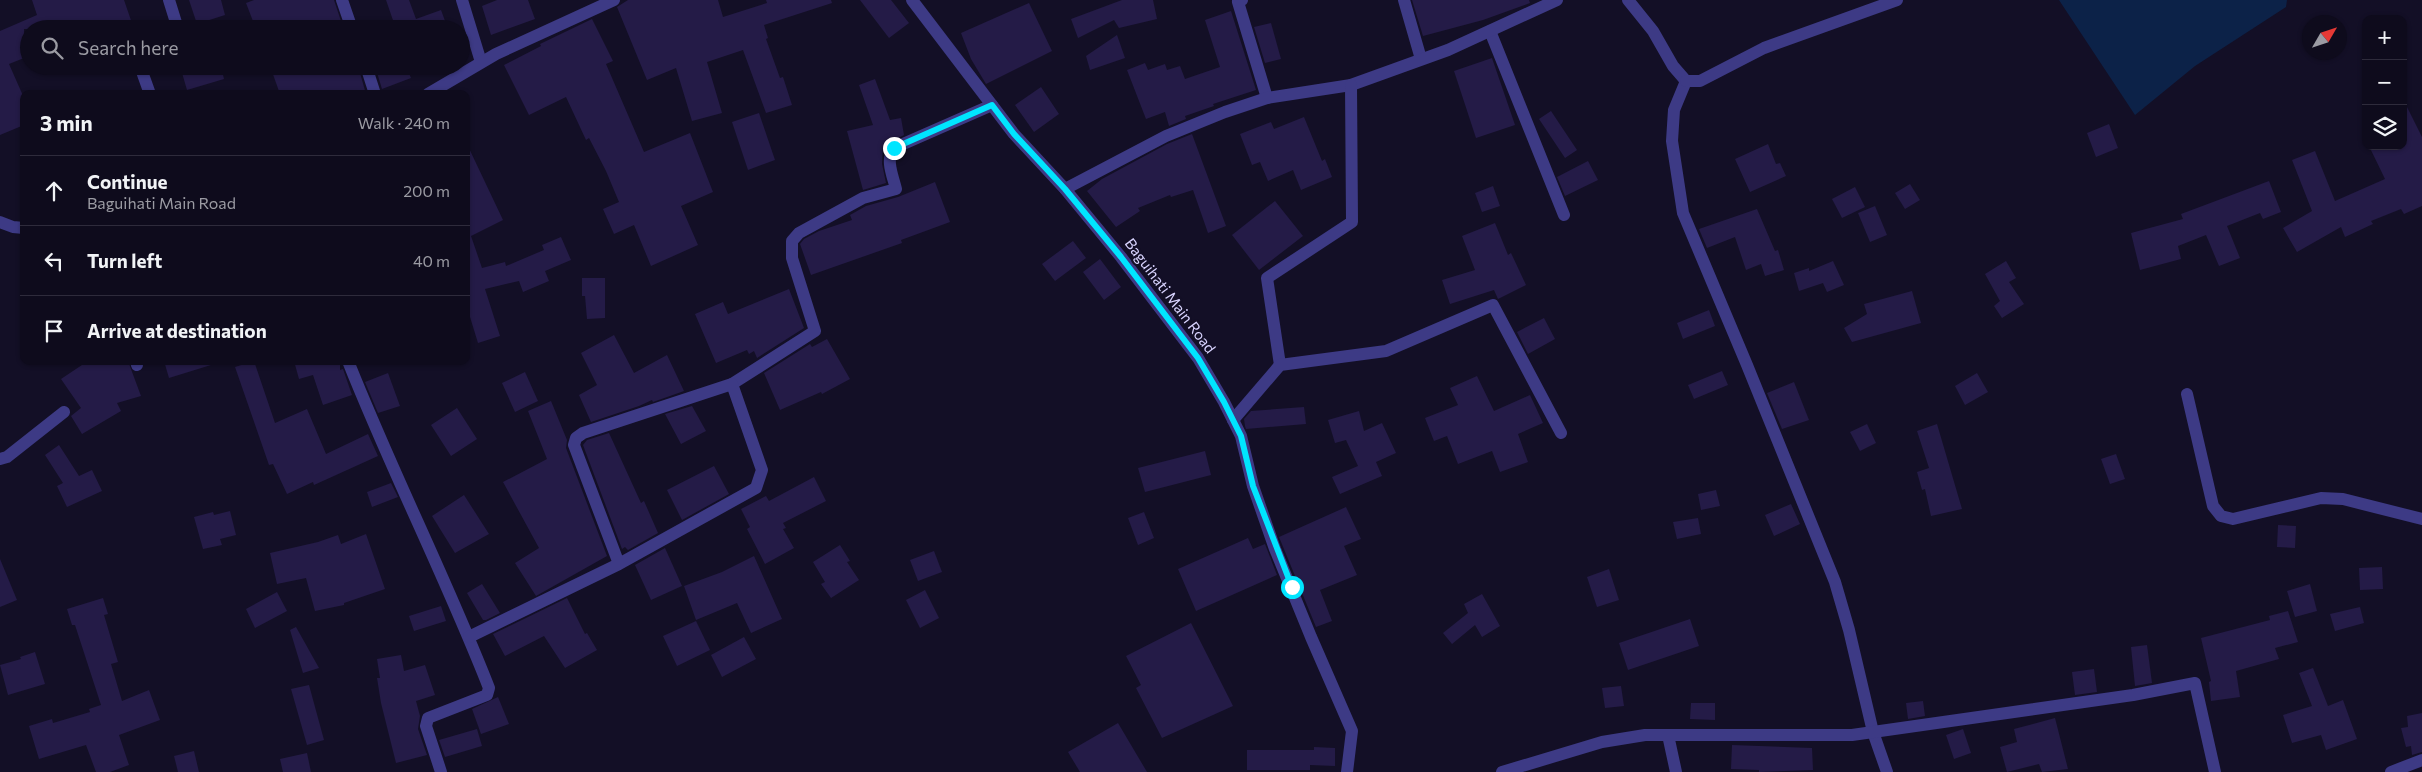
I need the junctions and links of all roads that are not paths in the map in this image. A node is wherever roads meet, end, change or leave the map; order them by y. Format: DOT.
graph roads {
  1 [pos="168,0"];
  2 [pos="342,0"];
  3 [pos="462,0"];
  4 [pos="614,0"];
  5 [pos="912,0"];
  6 [pos="1242,0"];
  7 [pos="1404,0"];
  8 [pos="1556,0"];
  9 [pos="1628,0"];
  10 [pos="1896,0"];
  11 [pos="175,20"];
  12 [pos="349,20"];
  13 [pos="468,20"];
  14 [pos="470,26"];
  15 [pos="1490,31"];
  16 [pos="1421,59"];
  17 [pos="481,62"];
  18 [pos="470,69"];
  19 [pos="143,75"];
  20 [pos="369,75"];
  21 [pos="459,75"];
  22 [pos="1686,81"];
  23 [pos="1351,85"];
  24 [pos="149,90"];
  25 [pos="375,90"];
  26 [pos="435,90"];
  27 [pos="1267,98"];
  28 [pos="992,105"];
  29 [pos="1065,189"];
  30 [pos="1564,215"];
  31 [pos="0,222"];
  32 [pos="20,228"];
  33 [pos="350,365"];
  34 [pos="1280,365"];
  35 [pos="732,384"];
  36 [pos="2187,394"];
  37 [pos="64,412"];
  38 [pos="1233,420"];
  39 [pos="1561,433"];
  40 [pos="0,460"];
  41 [pos="2422,519"];
  42 [pos="618,564"];
  43 [pos="469,637"];
  44 [pos="1873,732"];
  45 [pos="1668,735"];
  46 [pos="2422,760"];
  47 [pos="441,772"];
  48 [pos="1347,772"];
  49 [pos="1502,772"];
  50 [pos="1676,772"];
  51 [pos="1887,772"];
  52 [pos="2215,772"];
  53 [pos="2391,772"];
  1 -- 11 [label="street"];
  2 -- 12 [label="street"];
  3 -- 13 [label="street"];
  4 -- 17 [label="street"];
  5 -- 28 [label="street, Baguihati Main Road"];
  6 -- 27 [label="street"];
  7 -- 16 [label="street"];
  8 -- 15 [label="street"];
  9 -- 22 [label="street"];
  10 -- 22 [label="street"];
  14 -- 17 [label="street"];
  15 -- 16 [label="street"];
  15 -- 30 [label="street"];
  16 -- 23 [label="street"];
  17 -- 18 [label="street"];
  19 -- 24 [label="street"];
  20 -- 25 [label="street"];
  21 -- 26 [label="street"];
  22 -- 44 [label="street"];
  23 -- 27 [label="street"];
  23 -- 34 [label="street"];
  27 -- 29 [label="street"];
  28 -- 29 [label="street, Baguihati Main Road"];
  28 -- 35 [label="street"];
  29 -- 38 [label="street, Baguihati Main Road"];
  31 -- 32 [label="street"];
  33 -- 43 [label="street"];
  34 -- 38 [label="street"];
  34 -- 39 [label="street"];
  35 -- 42 [label="street"];
  35 -- 42 [label="street"];
  36 -- 41 [label="street"];
  37 -- 40 [label="street"];
  38 -- 48 [label="street, Baguihati Main Road"];
  42 -- 43 [label="street"];
  43 -- 47 [label="street"];
  44 -- 45 [label="street"];
  44 -- 51 [label="street"];
  44 -- 52 [label="street"];
  45 -- 49 [label="street"];
  45 -- 50 [label="street"];
  46 -- 53 [label="street"];
}
